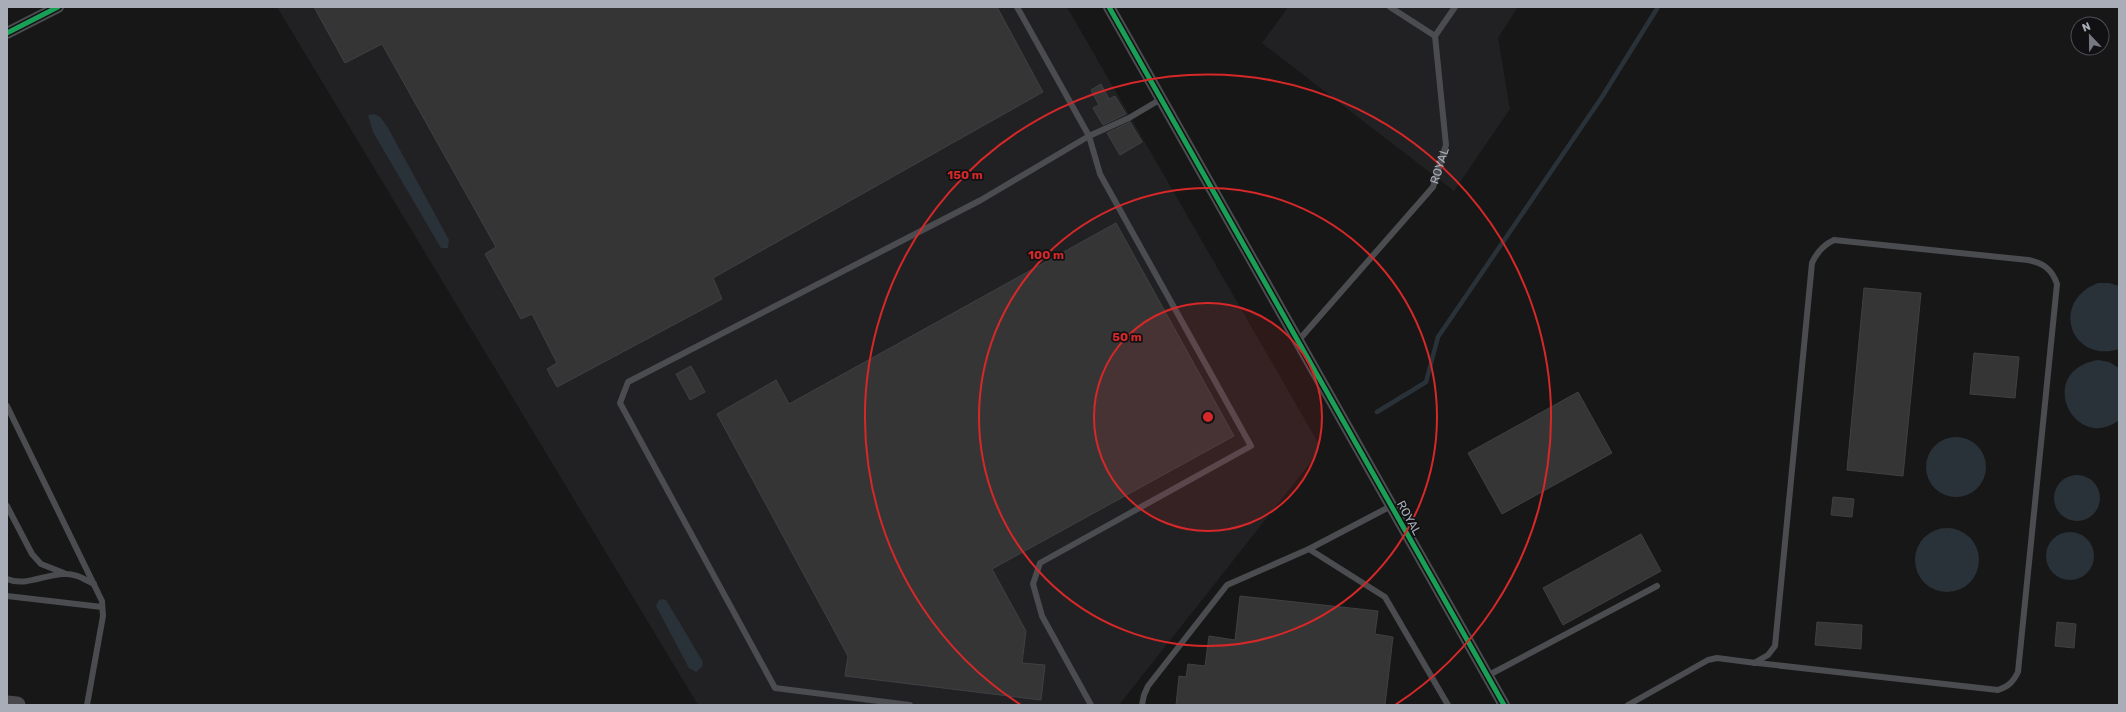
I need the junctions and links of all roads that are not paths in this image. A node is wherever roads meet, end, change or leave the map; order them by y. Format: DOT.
graph roads {
  1 [pos="58,7"];
  2 [pos="1017,7"];
  3 [pos="1109,7"];
  4 [pos="1390,7"];
  5 [pos="1455,7"];
  6 [pos="7,33"];
  7 [pos="1436,36"];
  8 [pos="1161,100"];
  9 [pos="1089,136"];
  10 [pos="1298,341"];
  11 [pos="7,406"];
  12 [pos="7,506"];
  13 [pos="1391,506"];
  14 [pos="1309,549"];
  15 [pos="64,573"];
  16 [pos="7,579"];
  17 [pos="94,584"];
  18 [pos="1657,586"];
  19 [pos="7,596"];
  20 [pos="102,607"];
  21 [pos="1754,662"];
  22 [pos="1487,676"];
  23 [pos="1640,702"];
  24 [pos="7,704"];
  25 [pos="17,705"];
  26 [pos="87,705"];
  27 [pos="910,705"];
  28 [pos="1091,705"];
  29 [pos="1142,705"];
  30 [pos="1448,705"];
  31 [pos="1504,705"];
  32 [pos="1628,705"];
  1 -- 6 [label="street"];
  2 -- 9 [label="lane"];
  3 -- 8 [label="street"];
  4 -- 7 [label="lane"];
  5 -- 7 [label="lane"];
  7 -- 10 [label="lane, ROYAL"];
  8 -- 9 [label="lane"];
  8 -- 10 [label="street"];
  9 -- 27 [label="lane"];
  9 -- 28 [label="lane"];
  10 -- 13 [label="street, ROYAL"];
  11 -- 17 [label="lane"];
  12 -- 15 [label="lane"];
  13 -- 14 [label="lane"];
  13 -- 22 [label="street, ROYAL"];
  14 -- 29 [label="lane"];
  14 -- 30 [label="lane"];
  15 -- 16 [label="lane"];
  15 -- 17 [label="lane"];
  17 -- 20 [label="lane"];
  18 -- 22 [label="lane"];
  19 -- 20 [label="lane"];
  20 -- 26 [label="lane"];
  21 -- 21 [label="lane"];
  21 -- 23 [label="lane"];
  22 -- 31 [label="street, ROYAL"];
  23 -- 32 [label="lane"];
  24 -- 25 [label="street"];
}
